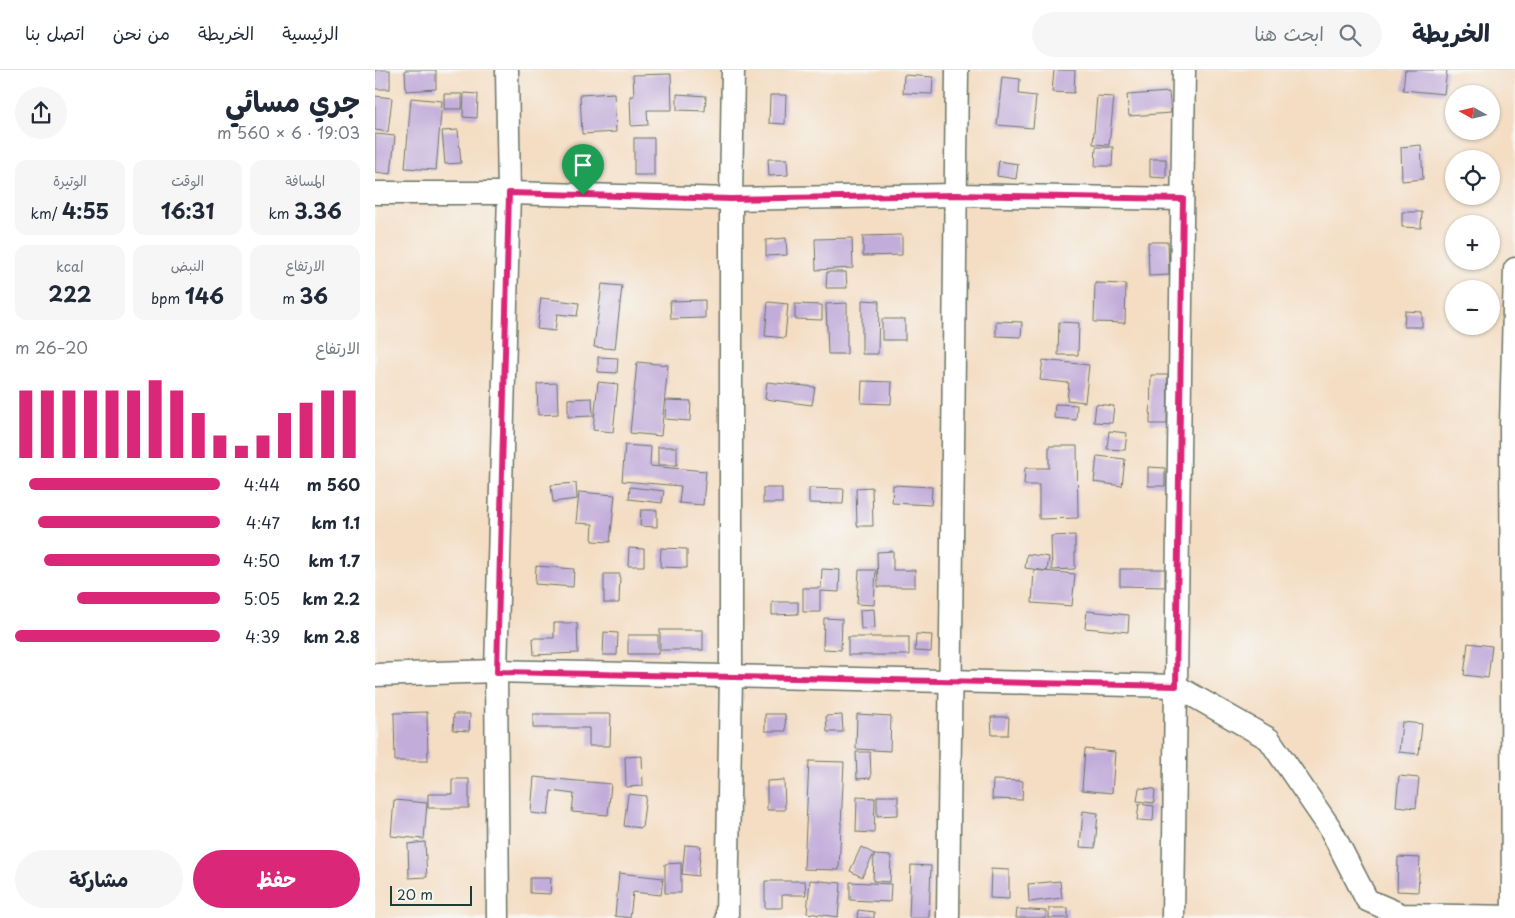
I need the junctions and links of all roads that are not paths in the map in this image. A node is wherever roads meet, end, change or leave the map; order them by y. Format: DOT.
graph roads {
  1 [pos="507,70"];
  2 [pos="733,70"];
  3 [pos="957,70"];
  4 [pos="1184,70"];
  5 [pos="509,193"];
  6 [pos="375,194"];
  7 [pos="956,195"];
  8 [pos="731,199"];
  9 [pos="1183,199"];
  10 [pos="1515,269"];
  11 [pos="1513,425"];
  12 [pos="497,672"];
  13 [pos="375,675"];
  14 [pos="731,676"];
  15 [pos="951,682"];
  16 [pos="1176,686"];
  17 [pos="1513,917"];
  18 [pos="498,918"];
  19 [pos="727,918"];
  20 [pos="948,918"];
  21 [pos="1173,918"];
  1 -- 5 [label="street"];
  2 -- 8 [label="street"];
  3 -- 7 [label="street"];
  4 -- 9 [label="street"];
  5 -- 6 [label="street"];
  5 -- 8 [label="street"];
  5 -- 12 [label="street"];
  7 -- 8 [label="street"];
  7 -- 9 [label="street"];
  7 -- 15 [label="street"];
  8 -- 14 [label="street"];
  9 -- 16 [label="street"];
  10 -- 11 [label="street"];
  11 -- 17 [label="street"];
  12 -- 13 [label="street"];
  12 -- 14 [label="street"];
  12 -- 18 [label="street"];
  14 -- 15 [label="street"];
  14 -- 19 [label="street"];
  15 -- 16 [label="street"];
  15 -- 20 [label="street"];
  16 -- 17 [label="street"];
  16 -- 21 [label="street"];
}
